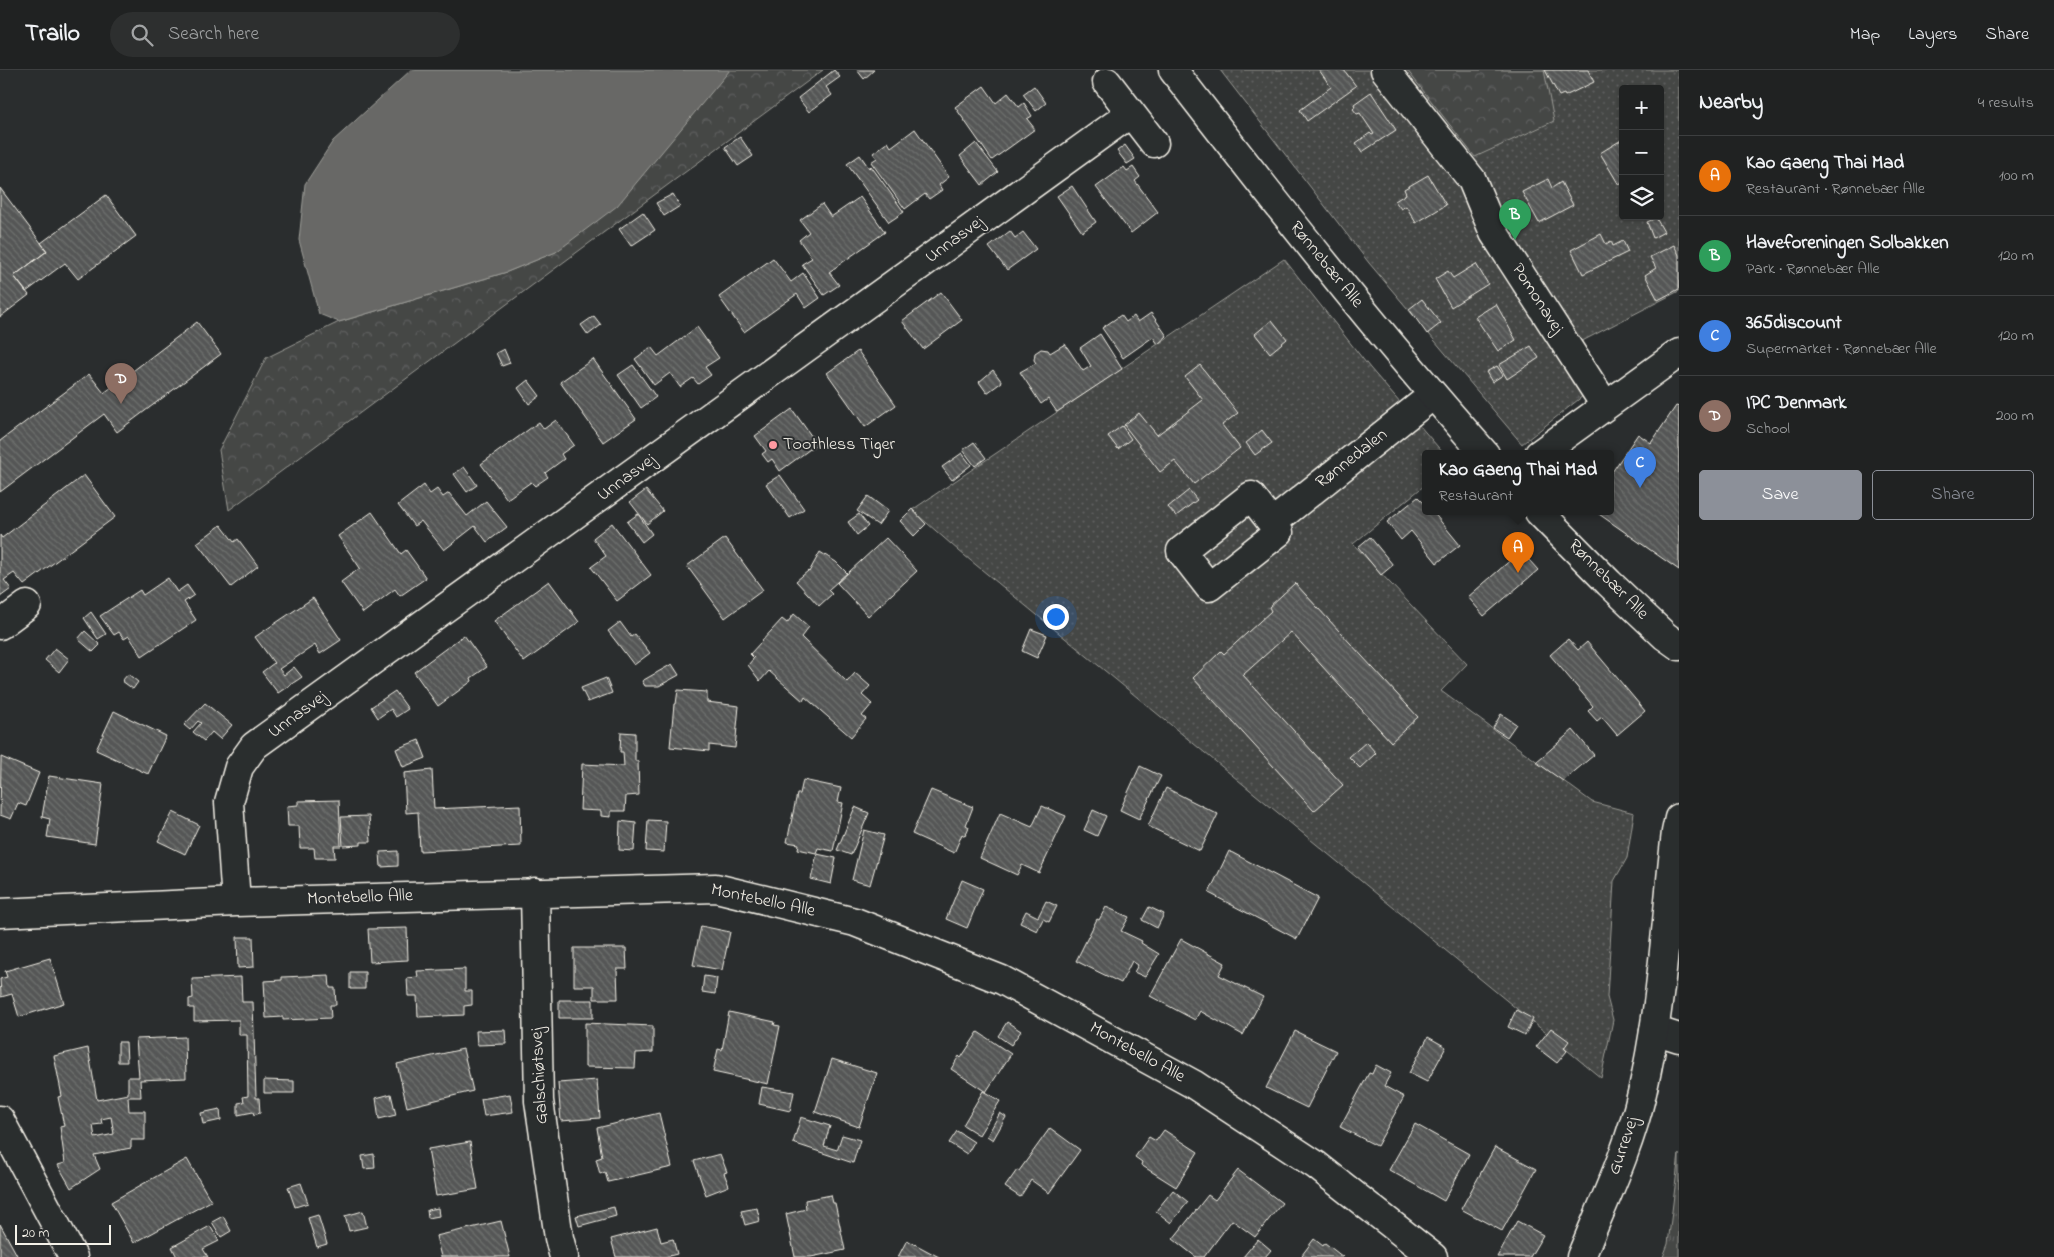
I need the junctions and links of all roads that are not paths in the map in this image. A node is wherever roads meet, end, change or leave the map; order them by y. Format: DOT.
graph roads {
  1 [pos="1173,70"];
  2 [pos="1385,70"];
  3 [pos="1107,82"];
  4 [pos="1130,113"];
  5 [pos="1154,142"];
  6 [pos="1679,353"];
  7 [pos="1433,396"];
  8 [pos="1606,405"];
  9 [pos="1481,450"];
  10 [pos="1544,450"];
  11 [pos="1542,515"];
  12 [pos="1272,523"];
  13 [pos="27,605"];
  14 [pos="0,625"];
  15 [pos="1679,646"];
  16 [pos="1679,818"];
  17 [pos="535,892"];
  18 [pos="236,902"];
  19 [pos="0,913"];
  20 [pos="1667,1034"];
  21 [pos="0,1120"];
  22 [pos="73,1257"];
  23 [pos="564,1257"];
  24 [pos="1433,1257"];
  25 [pos="1581,1257"];
  1 -- 7 [label="street, Rønnebær Alle"];
  2 -- 8 [label="street, Pomonavej"];
  3 -- 4 [label="street"];
  4 -- 5 [label="street"];
  4 -- 18 [label="street, Unnasvej"];
  6 -- 8 [label="street"];
  7 -- 9 [label="street, Rønnebær Alle"];
  7 -- 12 [label="street, Rønnedalen"];
  8 -- 10 [label="street"];
  11 -- 15 [label="street, Rønnebær Alle"];
  13 -- 14 [label="street"];
  16 -- 20 [label="street, Gurrevej"];
  17 -- 18 [label="street, Montebello Alle"];
  17 -- 23 [label="street, Galschiøtsvej"];
  17 -- 24 [label="street, Montebello Alle"];
  18 -- 19 [label="street, Montebello Alle"];
  20 -- 25 [label="street, Gurrevej"];
  21 -- 22 [label="street"];
}
